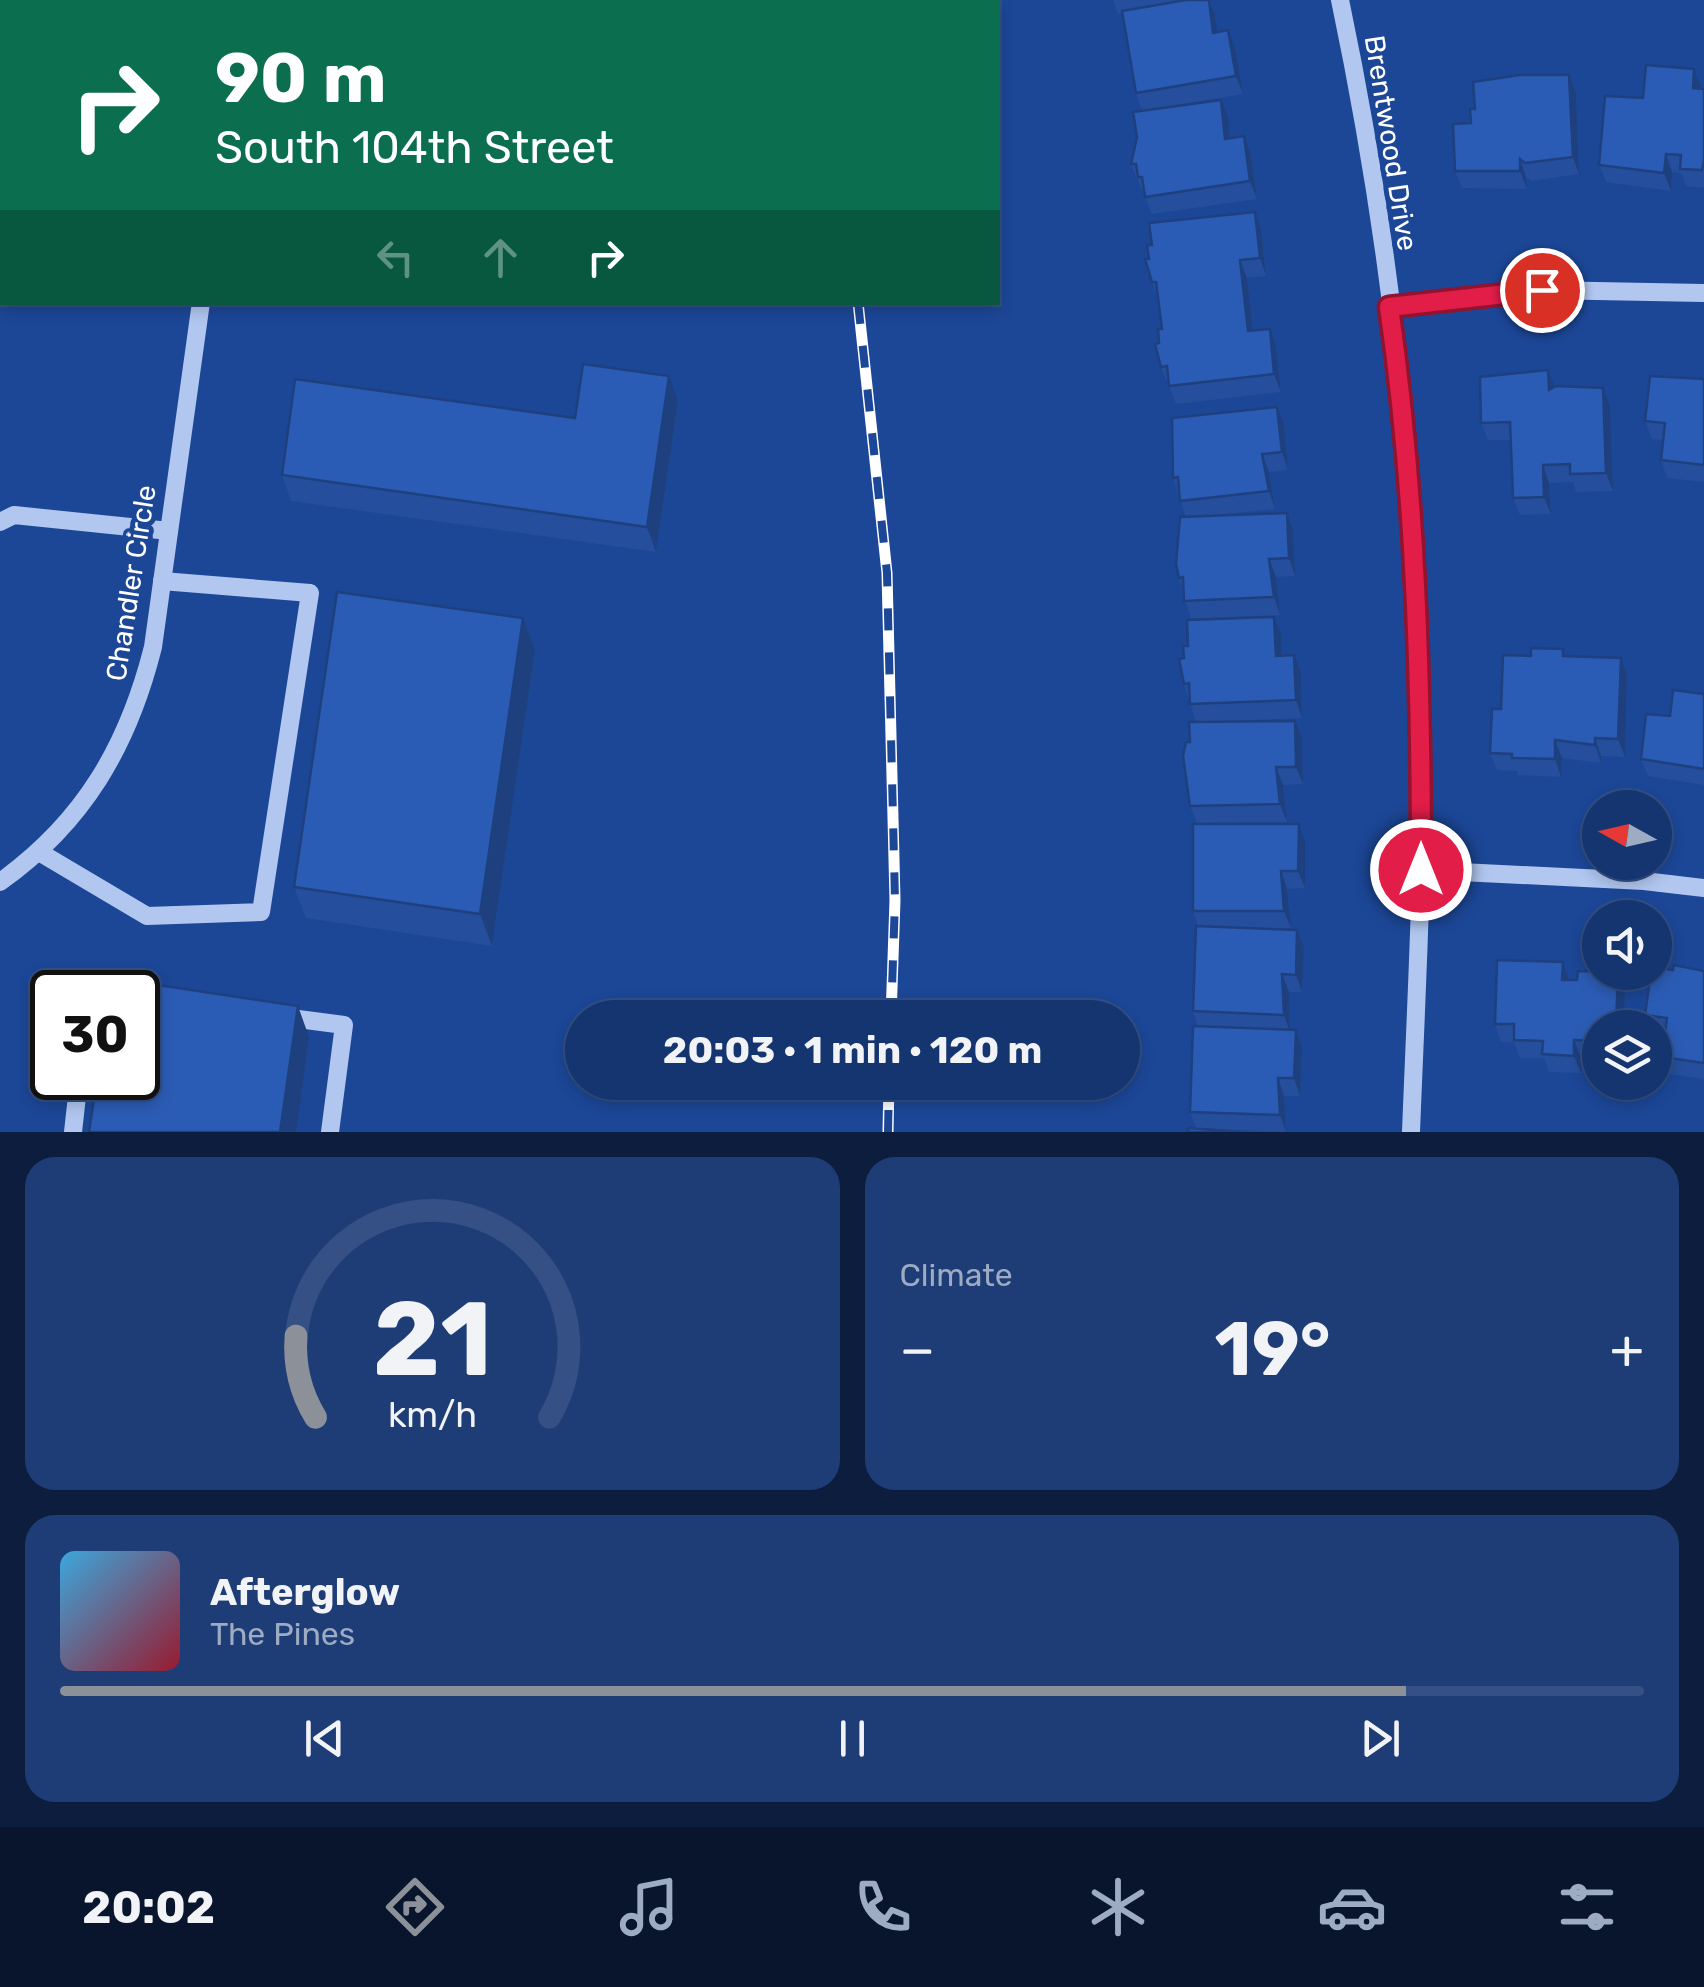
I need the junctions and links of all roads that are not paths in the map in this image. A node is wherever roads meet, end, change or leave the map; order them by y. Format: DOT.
graph roads {
  1 [pos="1340,0"];
  2 [pos="1704,293"];
  3 [pos="201,305"];
  4 [pos="1389,307"];
  5 [pos="0,522"];
  6 [pos="169,532"];
  7 [pos="162,581"];
  8 [pos="38,852"];
  9 [pos="1421,870"];
  10 [pos="0,882"];
  11 [pos="1704,888"];
  12 [pos="269,1016"];
  13 [pos="77,1100"];
  14 [pos="73,1132"];
  15 [pos="330,1132"];
  16 [pos="1411,1132"];
  1 -- 4 [label="street, Brentwood Drive"];
  2 -- 4 [label="street"];
  3 -- 6 [label="street, Chandler Circle"];
  4 -- 9 [label="street, Brentwood Drive"];
  5 -- 6 [label="street"];
  6 -- 7 [label="street, Chandler Circle"];
  7 -- 8 [label="street, Chandler Circle"];
  7 -- 8 [label="street"];
  8 -- 10 [label="street, Chandler Circle"];
  9 -- 11 [label="street"];
  9 -- 16 [label="street, Brentwood Drive"];
  12 -- 15 [label="street"];
  13 -- 14 [label="street"];
}
